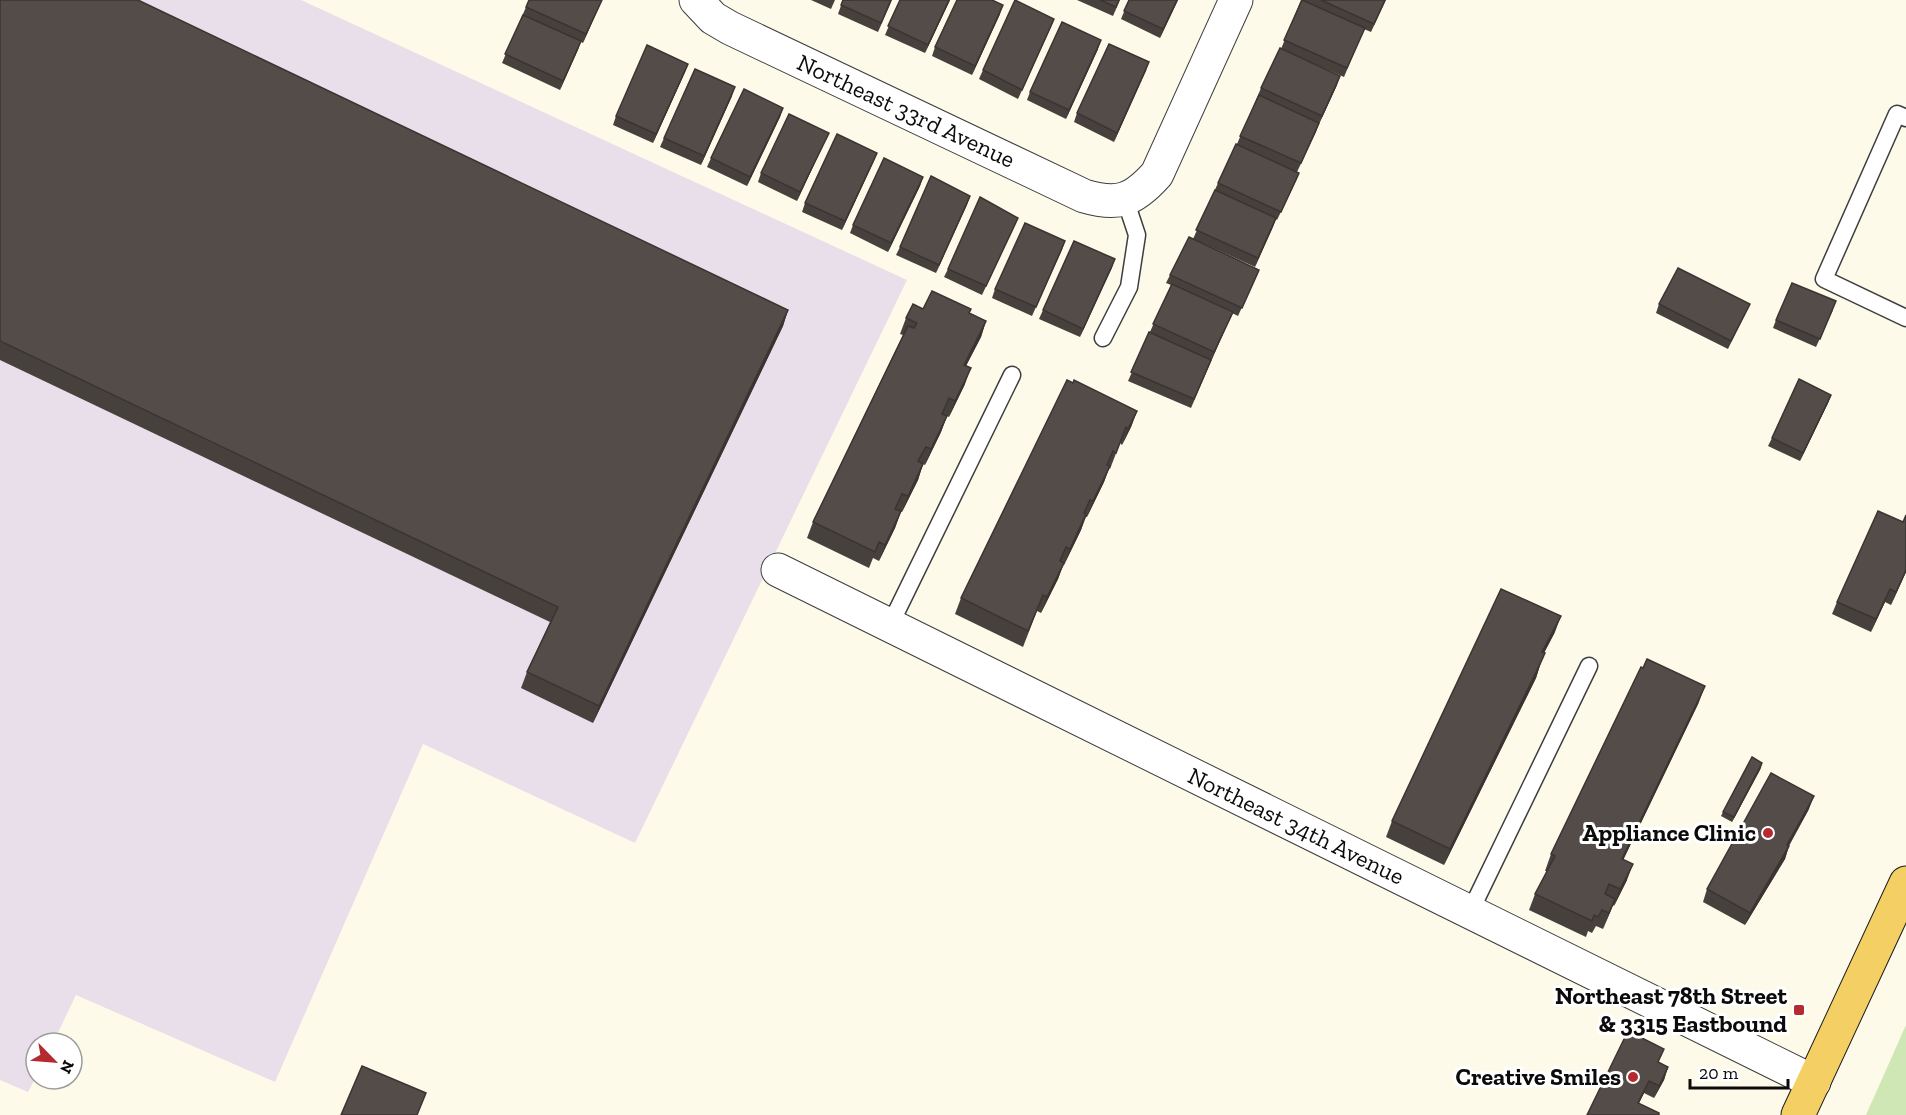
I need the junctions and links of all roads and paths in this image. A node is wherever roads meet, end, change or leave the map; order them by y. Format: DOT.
graph roads {
  1 [pos="696,0"];
  2 [pos="1236,0"];
  3 [pos="1906,118"];
  4 [pos="1125,199"];
  5 [pos="1906,318"];
  6 [pos="1103,338"];
  7 [pos="1012,375"];
  8 [pos="778,570"];
  9 [pos="890,625"];
  10 [pos="1589,666"];
  11 [pos="1906,883"];
  12 [pos="1470,912"];
  13 [pos="1814,1082"];
  14 [pos="1798,1115"];
  1 -- 4 [label="street, Northeast 33rd Avenue"];
  2 -- 4 [label="street"];
  3 -- 5 [label="lane"];
  4 -- 6 [label="lane"];
  7 -- 9 [label="lane"];
  8 -- 9 [label="street, Northeast 34th Avenue"];
  9 -- 12 [label="street, Northeast 34th Avenue"];
  10 -- 12 [label="lane"];
  11 -- 13 [label="main road"];
  12 -- 13 [label="street, Northeast 34th Avenue"];
  13 -- 14 [label="main road"];
}
